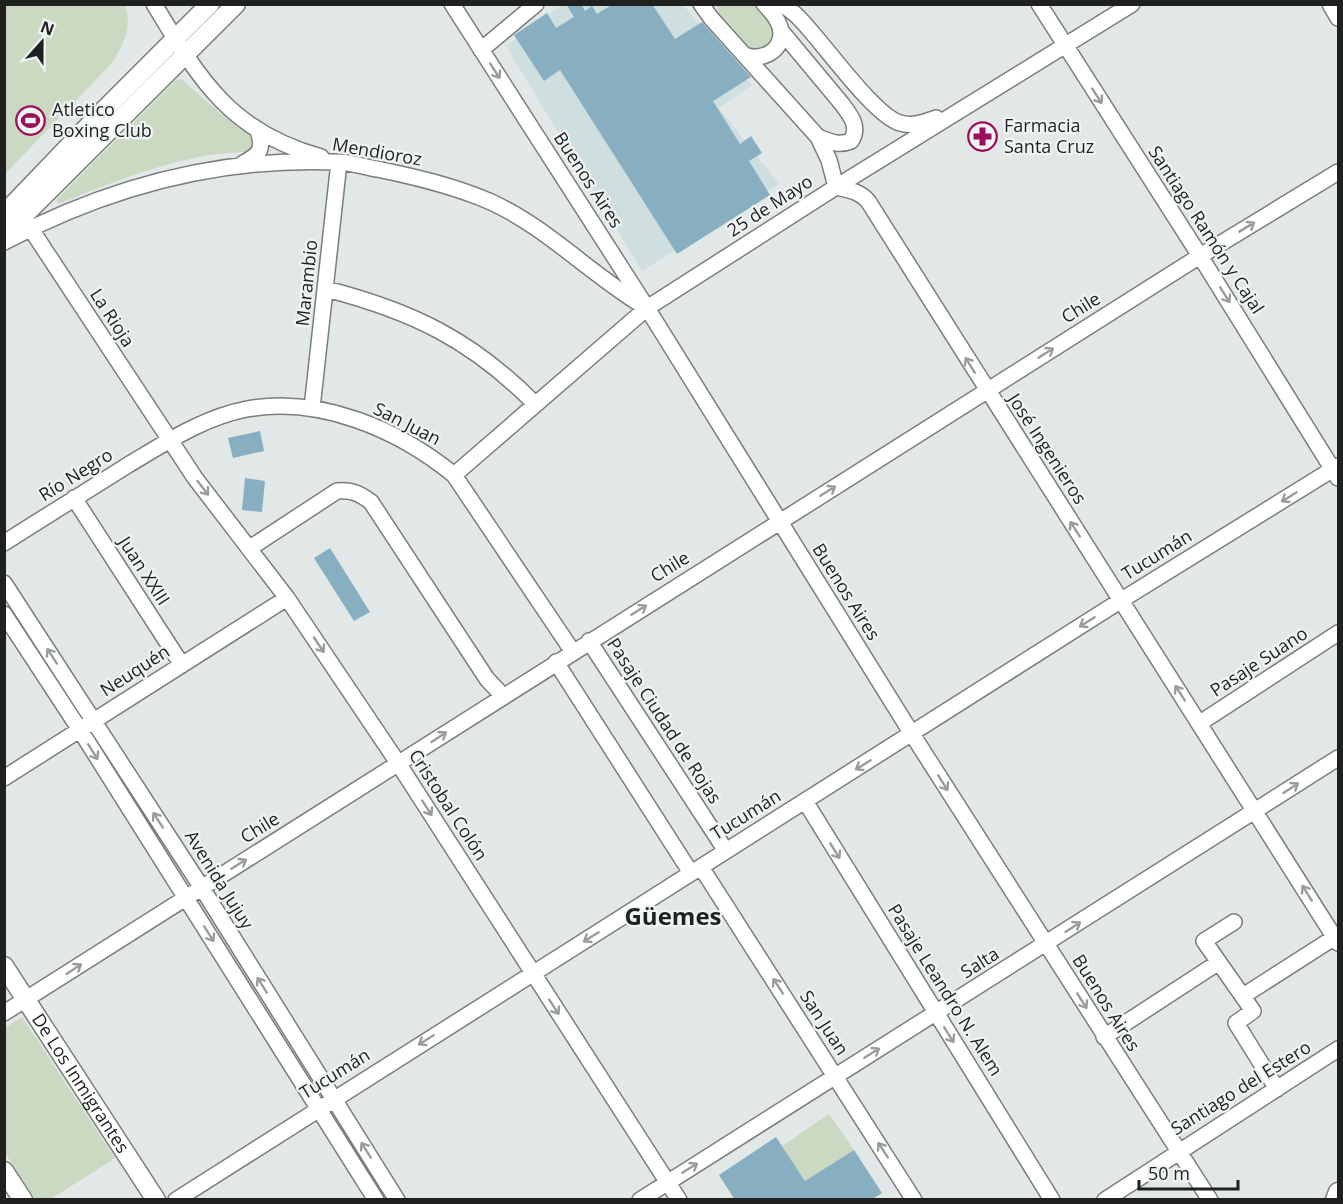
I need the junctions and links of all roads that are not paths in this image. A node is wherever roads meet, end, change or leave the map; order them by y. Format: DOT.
graph roads {
  1 [pos="154,4"];
  2 [pos="210,4"];
  3 [pos="236,4"];
  4 [pos="452,4"];
  5 [pos="536,4"];
  6 [pos="701,4"];
  7 [pos="764,4"];
  8 [pos="782,4"];
  9 [pos="1039,4"];
  10 [pos="1132,4"];
  11 [pos="1330,4"];
  12 [pos="711,11"];
  13 [pos="1338,18"];
  14 [pos="782,32"];
  15 [pos="180,47"];
  16 [pos="1065,47"];
  17 [pos="481,50"];
  18 [pos="747,56"];
  19 [pos="962,109"];
  20 [pos="258,131"];
  21 [pos="819,137"];
  22 [pos="339,162"];
  23 [pos="242,164"];
  24 [pos="1338,172"];
  25 [pos="836,187"];
  26 [pos="19,220"];
  27 [pos="4,235"];
  28 [pos="4,243"];
  29 [pos="1200,256"];
  30 [pos="326,289"];
  31 [pos="647,308"];
  32 [pos="987,391"];
  33 [pos="534,404"];
  34 [pos="312,408"];
  35 [pos="169,441"];
  36 [pos="1337,471"];
  37 [pos="454,475"];
  38 [pos="74,498"];
  39 [pos="779,522"];
  40 [pos="4,543"];
  41 [pos="250,548"];
  42 [pos="4,583"];
  43 [pos="287,598"];
  44 [pos="1120,601"];
  45 [pos="4,614"];
  46 [pos="1338,633"];
  47 [pos="589,641"];
  48 [pos="573,652"];
  49 [pos="556,662"];
  50 [pos="182,665"];
  51 [pos="503,696"];
  52 [pos="94,721"];
  53 [pos="1200,723"];
  54 [pos="80,730"];
  55 [pos="912,734"];
  56 [pos="1338,758"];
  57 [pos="398,763"];
  58 [pos="4,778"];
  59 [pos="805,801"];
  60 [pos="1256,811"];
  61 [pos="726,851"];
  62 [pos="696,870"];
  63 [pos="202,888"];
  64 [pos="185,898"];
  65 [pos="1234,922"];
  66 [pos="1337,940"];
  67 [pos="1046,945"];
  68 [pos="1219,962"];
  69 [pos="4,966"];
  70 [pos="533,974"];
  71 [pos="1243,996"];
  72 [pos="25,1000"];
  73 [pos="4,1013"];
  74 [pos="936,1014"];
  75 [pos="1104,1037"];
  76 [pos="1338,1049"];
  77 [pos="835,1076"];
  78 [pos="1277,1089"];
  79 [pos="333,1098"];
  80 [pos="319,1107"];
  81 [pos="1178,1152"];
  82 [pos="4,1171"];
  83 [pos="668,1182"];
  84 [pos="1338,1192"];
  85 [pos="23,1200"];
  86 [pos="156,1200"];
  87 [pos="176,1200"];
  88 [pos="376,1200"];
  89 [pos="397,1200"];
  90 [pos="640,1200"];
  91 [pos="679,1200"];
  92 [pos="914,1200"];
  93 [pos="1052,1200"];
  94 [pos="1105,1200"];
  95 [pos="1210,1200"];
  96 [pos="1335,1200"];
  1 -- 15 [label="street"];
  2 -- 15 [label="main road"];
  3 -- 15 [label="main road"];
  4 -- 17 [label="street, Buenos Aires"];
  5 -- 17 [label="street"];
  6 -- 12 [label="street"];
  7 -- 14 [label="street"];
  8 -- 19 [label="street"];
  9 -- 16 [label="street, Santiago Ramón y Cajal"];
  10 -- 16 [label="street, 25 de Mayo"];
  11 -- 13 [label="street"];
  12 -- 18 [label="street"];
  14 -- 18 [label="street"];
  14 -- 21 [label="street"];
  15 -- 20 [label="street"];
  15 -- 26 [label="main road"];
  16 -- 19 [label="street, 25 de Mayo"];
  16 -- 29 [label="street, Santiago Ramón y Cajal, one-way"];
  17 -- 31 [label="street, Buenos Aires, one-way"];
  18 -- 21 [label="street"];
  19 -- 25 [label="street, 25 de Mayo"];
  20 -- 22 [label="street"];
  20 -- 23 [label="street"];
  21 -- 25 [label="street"];
  22 -- 23 [label="street, Mendioroz"];
  22 -- 30 [label="street, Marambio"];
  22 -- 31 [label="street, Mendioroz"];
  23 -- 26 [label="street, Mendioroz"];
  29 -- 24 [label="street, Chile, one-way"];
  25 -- 31 [label="street, 25 de Mayo"];
  32 -- 25 [label="street, José Ingenieros, one-way"];
  26 -- 27 [label="main road"];
  26 -- 28 [label="street, Mendioroz"];
  26 -- 35 [label="street, La Rioja"];
  32 -- 29 [label="street, Chile, one-way"];
  29 -- 36 [label="street, Santiago Ramón y Cajal, one-way"];
  30 -- 33 [label="street"];
  30 -- 34 [label="street, Marambio"];
  31 -- 33 [label="street, 25 de Mayo"];
  31 -- 39 [label="street, Buenos Aires"];
  39 -- 32 [label="street, Chile, one-way"];
  44 -- 32 [label="street, José Ingenieros, one-way"];
  33 -- 37 [label="street, 25 de Mayo"];
  34 -- 35 [label="street, San Juan"];
  34 -- 37 [label="street, San Juan"];
  35 -- 38 [label="street, Río Negro"];
  35 -- 41 [label="street, Cristobal Colón, one-way"];
  36 -- 44 [label="street, Tucumán, one-way"];
  37 -- 48 [label="street, San Juan"];
  38 -- 40 [label="street, Río Negro"];
  38 -- 50 [label="street, Juan XXIII"];
  47 -- 39 [label="street, Chile, one-way"];
  39 -- 55 [label="street, Buenos Aires"];
  41 -- 43 [label="street, Cristobal Colón"];
  41 -- 51 [label="street"];
  52 -- 42 [label="street, Avenida Jujuy, one-way"];
  43 -- 50 [label="street, Neuquén"];
  43 -- 57 [label="street, Cristobal Colón, one-way"];
  53 -- 44 [label="street, José Ingenieros, one-way"];
  44 -- 55 [label="street, Tucumán, one-way"];
  45 -- 54 [label="street, Avenida Jujuy"];
  46 -- 53 [label="street, Pasaje Suano"];
  47 -- 48 [label="street, Chile"];
  47 -- 61 [label="street, Pasaje Ciudad de Rojas"];
  48 -- 49 [label="street, Chile"];
  49 -- 51 [label="street, Chile"];
  49 -- 62 [label="street, San Juan"];
  50 -- 52 [label="street, Neuquén"];
  57 -- 51 [label="street, Chile, one-way"];
  52 -- 54 [label="street, Neuquén"];
  63 -- 52 [label="street, Avenida Jujuy, one-way"];
  53 -- 60 [label="street, José Ingenieros"];
  54 -- 58 [label="street, Neuquén"];
  54 -- 64 [label="street, Avenida Jujuy, one-way"];
  55 -- 59 [label="street, Tucumán, one-way"];
  55 -- 67 [label="street, Buenos Aires, one-way"];
  60 -- 56 [label="street, Salta, one-way"];
  63 -- 57 [label="street, Chile, one-way"];
  57 -- 70 [label="street, Cristobal Colón, one-way"];
  59 -- 61 [label="street, Tucumán"];
  59 -- 74 [label="street, Pasaje Leandro N. Alem, one-way"];
  66 -- 60 [label="street, José Ingenieros, one-way"];
  67 -- 60 [label="street, Salta, one-way"];
  61 -- 62 [label="street, Tucumán"];
  62 -- 70 [label="street, Tucumán, one-way"];
  77 -- 62 [label="street, San Juan, one-way"];
  63 -- 64 [label="street, Chile"];
  79 -- 63 [label="street, Avenida Jujuy, one-way"];
  72 -- 64 [label="street, Chile, one-way"];
  64 -- 80 [label="street, Avenida Jujuy, one-way"];
  65 -- 68 [label="street"];
  66 -- 71 [label="street"];
  67 -- 74 [label="street, Salta"];
  67 -- 75 [label="street, Buenos Aires, one-way"];
  68 -- 71 [label="street"];
  68 -- 75 [label="street"];
  69 -- 72 [label="main road, De Los Inmigrantes"];
  70 -- 79 [label="street, Tucumán, one-way"];
  70 -- 83 [label="street, Cristobal Colón, one-way"];
  71 -- 78 [label="street"];
  72 -- 73 [label="street, Chile"];
  72 -- 86 [label="main road, De Los Inmigrantes"];
  77 -- 74 [label="street, Salta, one-way"];
  74 -- 93 [label="street, Pasaje Leandro N. Alem, one-way"];
  75 -- 81 [label="street, Buenos Aires"];
  76 -- 78 [label="street, Santiago del Estero"];
  83 -- 77 [label="street, Salta, one-way"];
  92 -- 77 [label="street, San Juan, one-way"];
  78 -- 81 [label="street, Santiago del Estero"];
  79 -- 80 [label="street, Tucumán"];
  89 -- 79 [label="street, Avenida Jujuy, one-way"];
  80 -- 87 [label="street, Tucumán"];
  80 -- 88 [label="street, Avenida Jujuy"];
  81 -- 94 [label="street, Santiago del Estero"];
  81 -- 95 [label="street, Buenos Aires"];
  82 -- 85 [label="main road"];
  83 -- 90 [label="street, Salta"];
  83 -- 91 [label="street, Cristobal Colón"];
  84 -- 96 [label="main road"];
}
